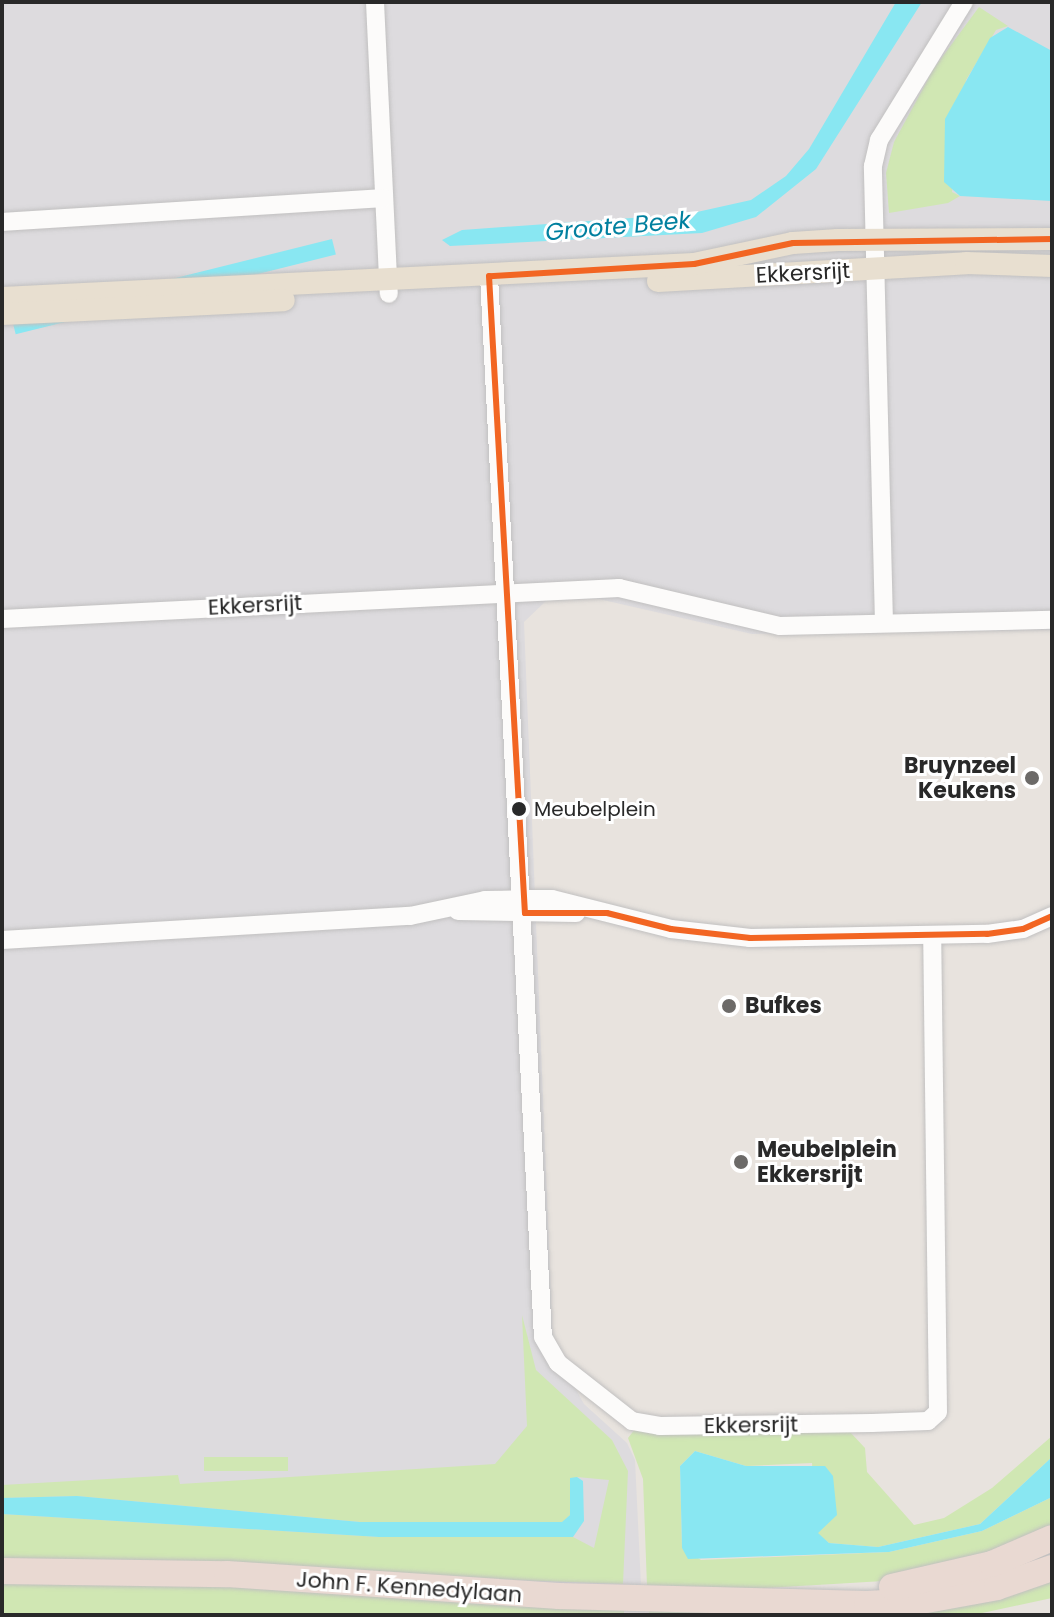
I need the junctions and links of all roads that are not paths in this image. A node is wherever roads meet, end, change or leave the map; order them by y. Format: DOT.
graph roads {
  1 [pos="375,2"];
  2 [pos="964,2"];
  3 [pos="383,198"];
  4 [pos="2,222"];
  5 [pos="876,238"];
  6 [pos="1052,239"];
  7 [pos="1052,266"];
  8 [pos="876,268"];
  9 [pos="490,282"];
  10 [pos="389,288"];
  11 [pos="2,298"];
  12 [pos="2,314"];
  13 [pos="508,591"];
  14 [pos="2,619"];
  15 [pos="1052,620"];
  16 [pos="884,623"];
  17 [pos="524,906"];
  18 [pos="1052,916"];
  19 [pos="932,935"];
  20 [pos="2,940"];
  21 [pos="1052,1538"];
  22 [pos="1052,1568"];
  23 [pos="2,1571"];
  24 [pos="715,1599"];
  1 -- 3 [label="street"];
  2 -- 5 [label="street, Ekkersrijt"];
  3 -- 4 [label="street"];
  3 -- 10 [label="street"];
  5 -- 6 [label="main road, Ekkersrijt"];
  5 -- 8 [label="street, Ekkersrijt"];
  5 -- 9 [label="main road, Ekkersrijt"];
  7 -- 8 [label="main road, Ekkersrijt"];
  8 -- 9 [label="main road, Ekkersrijt"];
  8 -- 16 [label="street, Ekkersrijt"];
  9 -- 10 [label="main road, Ekkersrijt"];
  9 -- 13 [label="street, Ekkersrijt"];
  10 -- 11 [label="main road, Ekkersrijt"];
  10 -- 12 [label="main road, Ekkersrijt"];
  13 -- 14 [label="street, Ekkersrijt"];
  13 -- 16 [label="street, Ekkersrijt"];
  13 -- 17 [label="street, Ekkersrijt"];
  15 -- 16 [label="street, Ekkersrijt"];
  17 -- 19 [label="street"];
  17 -- 19 [label="street, Ekkersrijt"];
  17 -- 20 [label="street"];
  18 -- 19 [label="street"];
  21 -- 24 [label="highway"];
  22 -- 24 [label="highway, John F. Kennedylaan"];
  23 -- 24 [label="highway, John F. Kennedylaan"];
}
